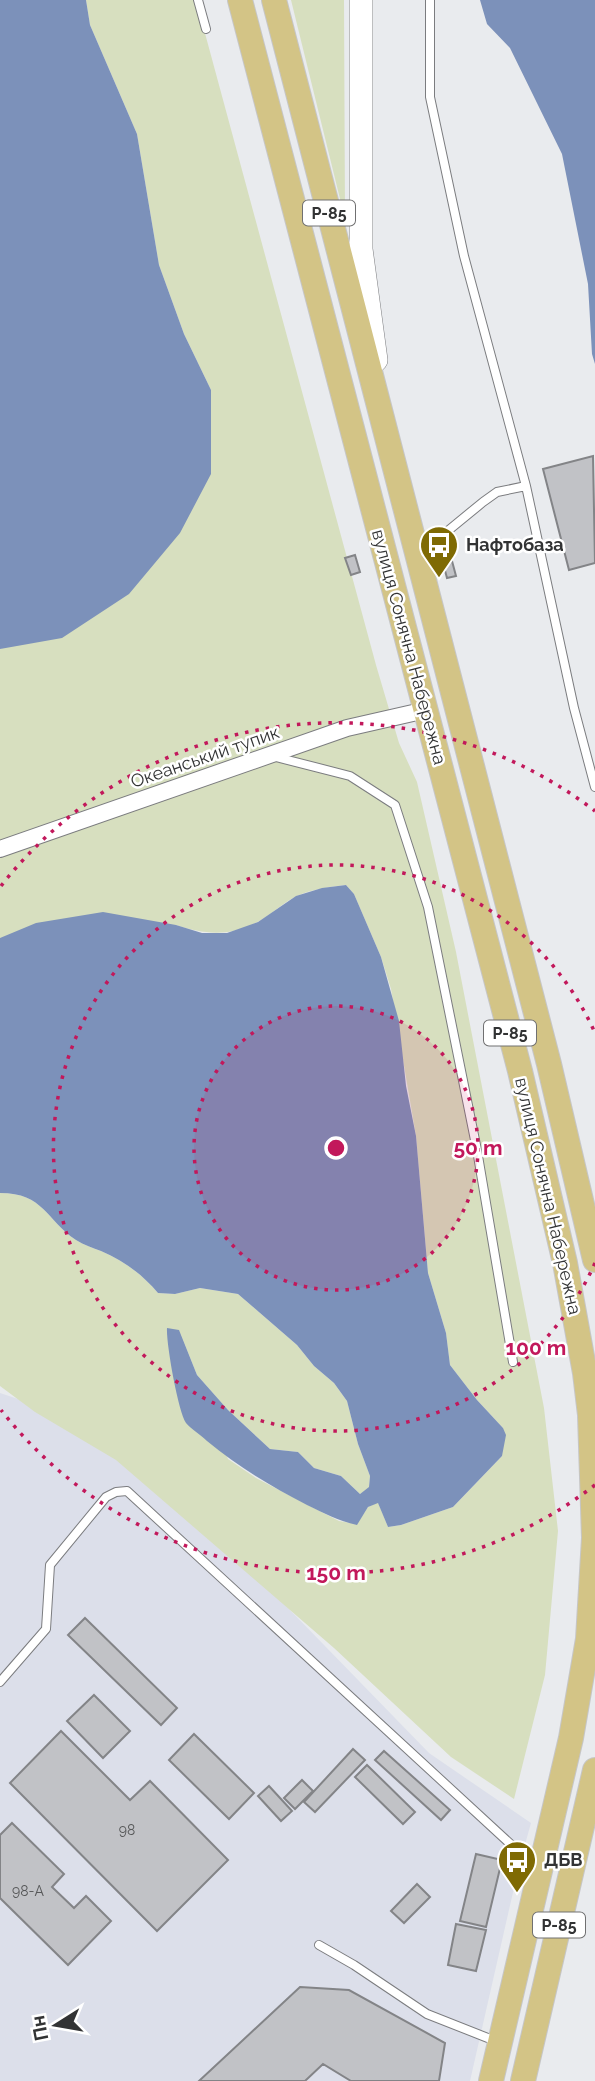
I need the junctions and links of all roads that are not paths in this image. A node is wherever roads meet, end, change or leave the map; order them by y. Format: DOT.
graph roads {
  1 [pos="198,0"];
  2 [pos="240,0"];
  3 [pos="274,0"];
  4 [pos="361,0"];
  5 [pos="430,0"];
  6 [pos="206,29"];
  7 [pos="385,426"];
  8 [pos="526,485"];
  9 [pos="421,569"];
  10 [pos="426,710"];
  11 [pos="269,755"];
  12 [pos="595,787"];
  13 [pos="0,849"];
  14 [pos="592,1237"];
  15 [pos="595,1260"];
  16 [pos="513,1362"];
  17 [pos="0,1682"];
  18 [pos="595,1770"];
  19 [pos="542,1865"];
  20 [pos="319,1945"];
  21 [pos="500,2043"];
  22 [pos="491,2081"];
  23 [pos="523,2081"];
  1 -- 6 [label="lane"];
  2 -- 10 [label="main road, вулиця Сонячна Набережна / Р-85"];
  3 -- 7 [label="main road, вулиця Сонячна Набережна / Р-85"];
  4 -- 7 [label="main road"];
  5 -- 8 [label="lane"];
  7 -- 9 [label="main road, вулиця Сонячна Набережна / Р-85"];
  8 -- 9 [label="lane"];
  8 -- 12 [label="lane"];
  9 -- 14 [label="main road, вулиця Сонячна Набережна / Р-85"];
  10 -- 11 [label="street, Океанський тупик"];
  10 -- 19 [label="main road, вулиця Сонячна Набережна / Р-85"];
  11 -- 13 [label="street, Океанський тупик"];
  11 -- 16 [label="lane"];
  14 -- 15 [label="main road, вулиця Сонячна Набережна / Р-85"];
  17 -- 19 [label="lane"];
  18 -- 23 [label="main road, Р-85"];
  19 -- 21 [label="main road, вулиця Сонячна Набережна / Р-85"];
  20 -- 21 [label="lane"];
  21 -- 22 [label="main road, вулиця Сонячна Набережна / Р-85"];
}
